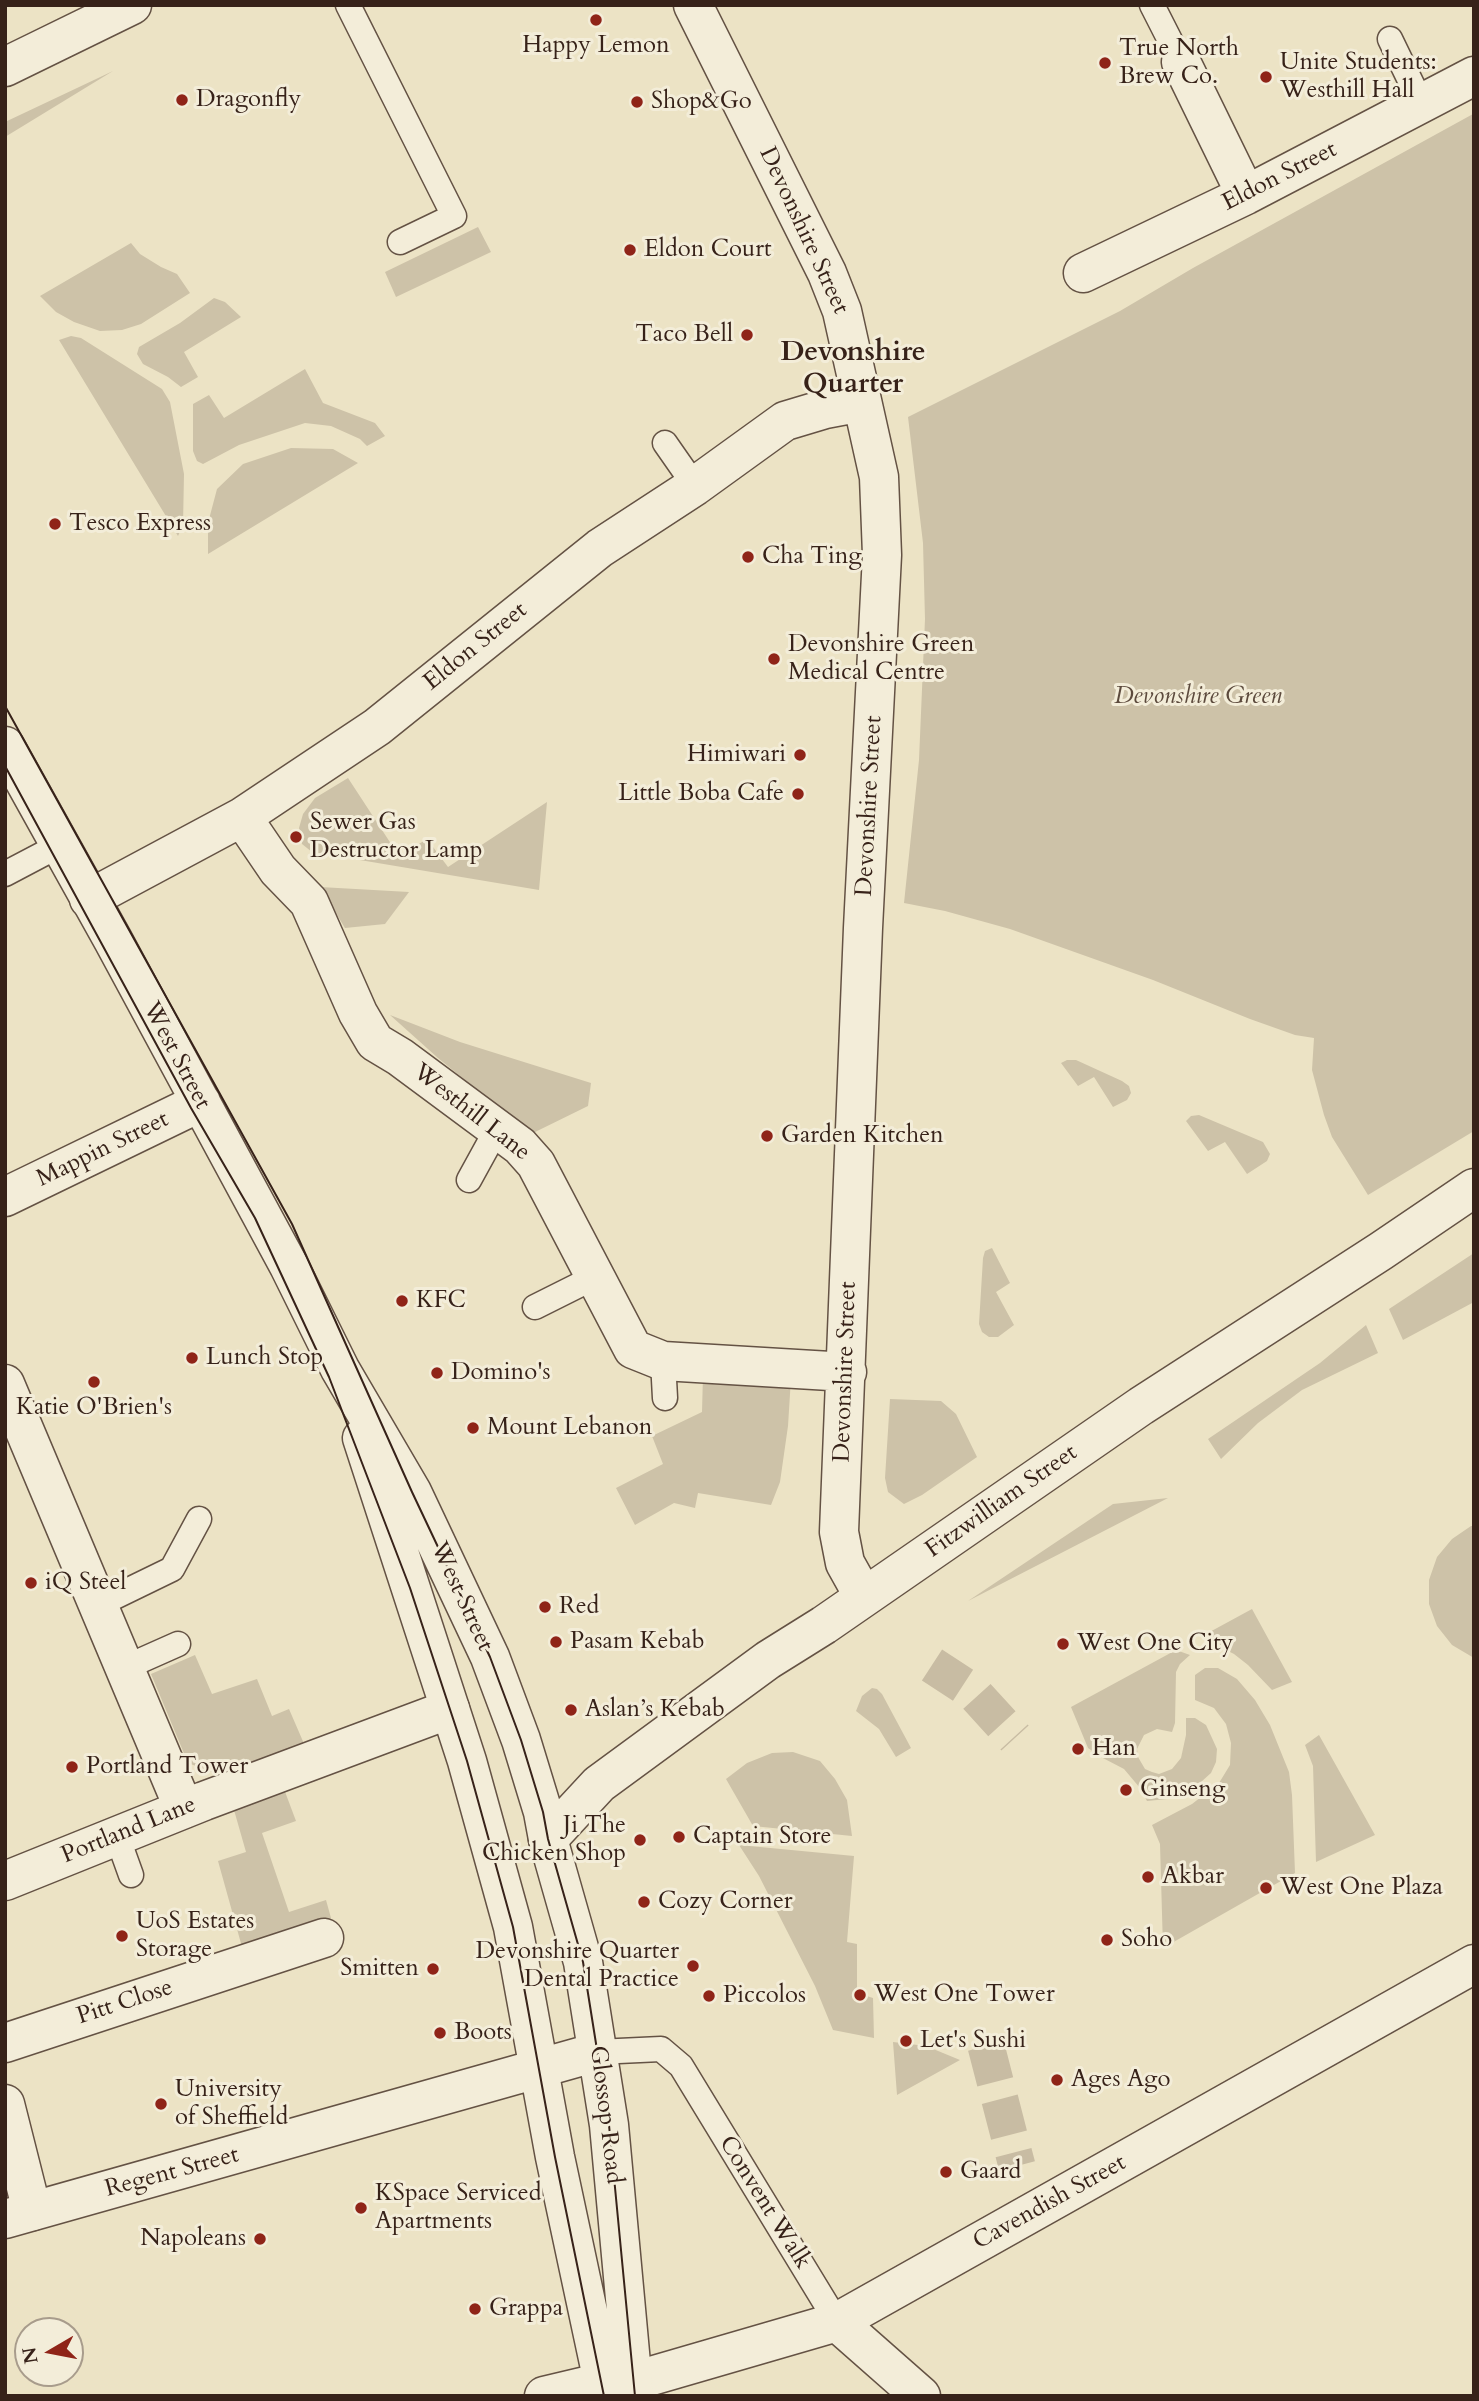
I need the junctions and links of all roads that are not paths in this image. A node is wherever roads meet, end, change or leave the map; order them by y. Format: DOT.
graph roads {
  1 [pos="132,5"];
  2 [pos="348,5"];
  3 [pos="693,5"];
  4 [pos="1152,5"];
  5 [pos="1390,39"];
  6 [pos="1181,62"];
  7 [pos="5,67"];
  8 [pos="1474,76"];
  9 [pos="1421,103"];
  10 [pos="1246,195"];
  11 [pos="400,242"];
  12 [pos="1083,273"];
  13 [pos="862,402"];
  14 [pos="666,443"];
  15 [pos="695,486"];
  16 [pos="5,746"];
  17 [pos="242,817"];
  18 [pos="60,845"];
  19 [pos="5,874"];
  20 [pos="89,899"];
  21 [pos="201,1102"];
  22 [pos="497,1129"];
  23 [pos="469,1180"];
  24 [pos="1474,1188"];
  25 [pos="5,1197"];
  26 [pos="595,1277"];
  27 [pos="535,1307"];
  28 [pos="340,1369"];
  29 [pos="847,1372"];
  30 [pos="5,1384"];
  31 [pos="199,1519"];
  32 [pos="864,1597"];
  33 [pos="98,1605"];
  34 [pos="178,1644"];
  35 [pos="124,1668"];
  36 [pos="450,1709"];
  37 [pos="184,1809"];
  38 [pos="117,1836"];
  39 [pos="548,1839"];
  40 [pos="131,1875"];
  41 [pos="5,1881"];
  42 [pos="324,1938"];
  43 [pos="1474,1964"];
  44 [pos="5,2043"];
  45 [pos="597,2052"];
  46 [pos="540,2067"];
  47 [pos="5,2104"];
  48 [pos="19,2215"];
  49 [pos="837,2322"];
  50 [pos="619,2388"];
  51 [pos="544,2396"];
  52 [pos="921,2396"];
  1 -- 7 [label="street"];
  2 -- 11 [label="lane"];
  3 -- 13 [label="street, Devonshire Street"];
  4 -- 6 [label="lane"];
  5 -- 9 [label="lane"];
  6 -- 10 [label="street"];
  8 -- 9 [label="street, Eldon Street"];
  9 -- 10 [label="street, Eldon Street"];
  10 -- 12 [label="street, Eldon Street"];
  13 -- 15 [label="street, Eldon Street"];
  13 -- 29 [label="street, Devonshire Street"];
  14 -- 15 [label="lane"];
  15 -- 17 [label="street, Eldon Street"];
  16 -- 18 [label="street, West Street"];
  17 -- 20 [label="street, Eldon Street"];
  17 -- 22 [label="street, Westhill Lane"];
  18 -- 19 [label="lane"];
  18 -- 20 [label="street, West Street"];
  20 -- 21 [label="street, West Street"];
  21 -- 25 [label="street, Mappin Street"];
  21 -- 28 [label="street, West Street"];
  22 -- 23 [label="lane"];
  22 -- 26 [label="street, Westhill Lane"];
  24 -- 32 [label="street, Fitzwilliam Street"];
  26 -- 27 [label="lane"];
  26 -- 29 [label="street, Westhill Lane"];
  28 -- 36 [label="street, West Street"];
  28 -- 39 [label="street, West Street"];
  29 -- 32 [label="street, Devonshire Street"];
  30 -- 33 [label="street"];
  31 -- 33 [label="lane"];
  32 -- 39 [label="street, Fitzwilliam Street"];
  33 -- 35 [label="street"];
  34 -- 35 [label="lane"];
  35 -- 37 [label="street"];
  36 -- 37 [label="street, Portland Lane"];
  36 -- 46 [label="street, West Street"];
  37 -- 38 [label="street, Portland Lane"];
  38 -- 40 [label="lane"];
  38 -- 41 [label="street, Portland Lane"];
  39 -- 45 [label="street, Glossop Road"];
  42 -- 44 [label="street, Pitt Close"];
  43 -- 49 [label="street, Cavendish Street"];
  45 -- 46 [label="street, Regent Street"];
  45 -- 49 [label="lane, Convent Walk"];
  45 -- 50 [label="street, Glossop Road"];
  46 -- 48 [label="street, Regent Street"];
  46 -- 50 [label="street"];
  47 -- 48 [label="street"];
  49 -- 50 [label="street, Cavendish Street"];
  49 -- 52 [label="street, Convent Walk"];
  50 -- 51 [label="street, Cavendish Street"];
}
